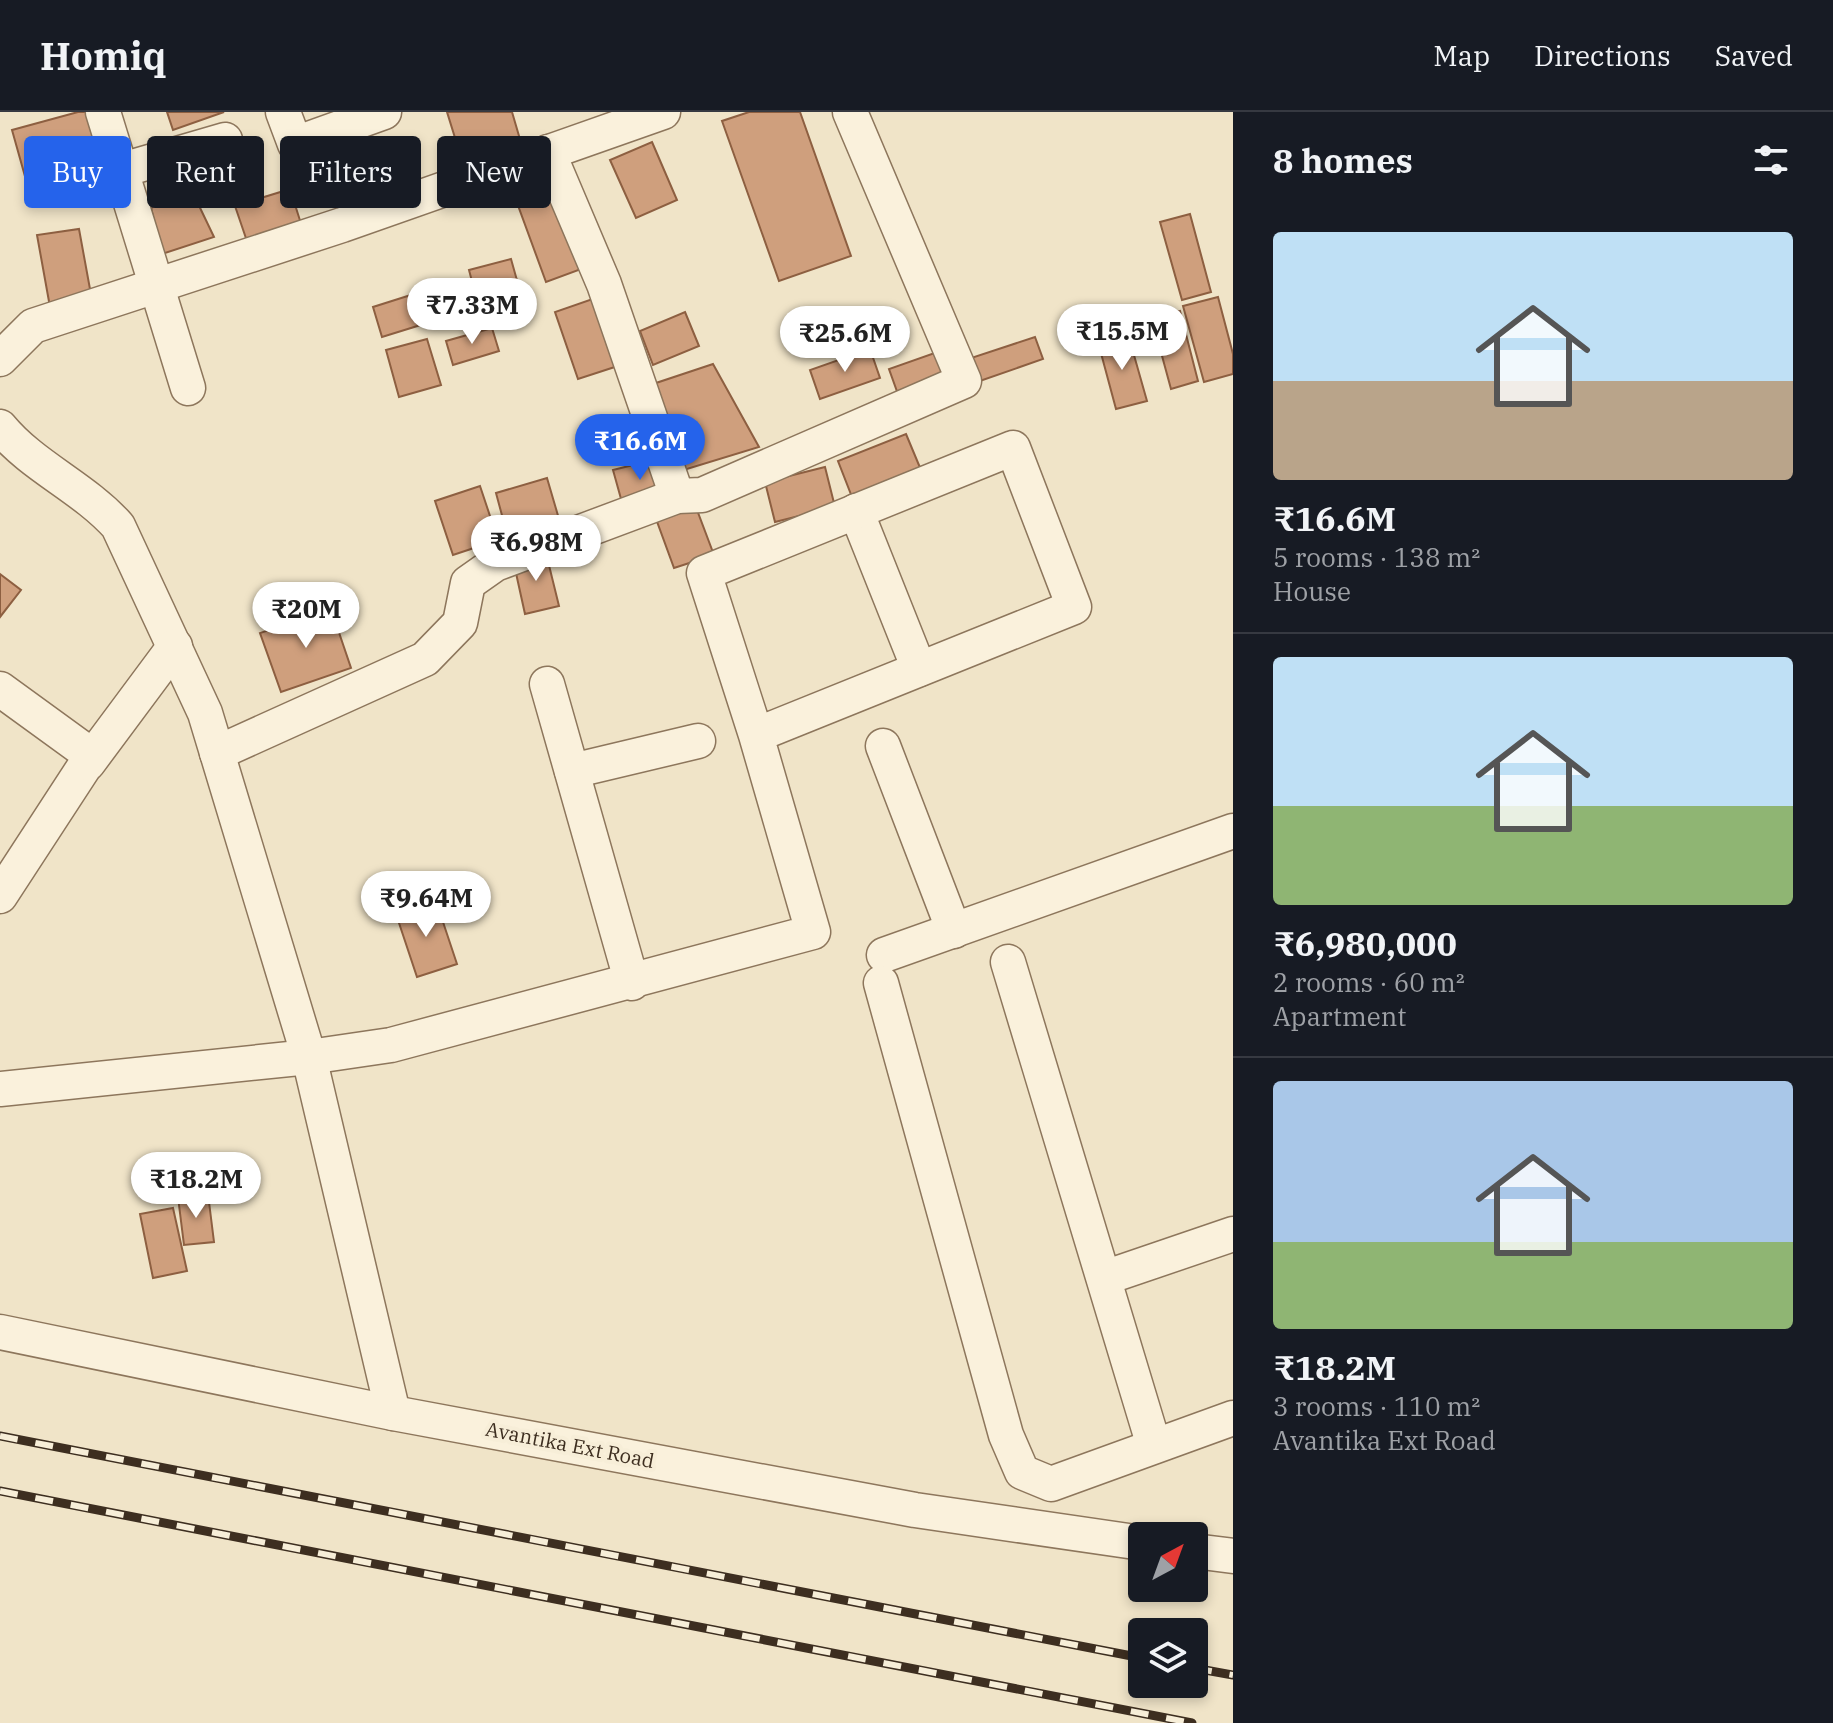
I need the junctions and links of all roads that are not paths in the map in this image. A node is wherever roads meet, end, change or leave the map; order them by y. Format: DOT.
graph roads {
  1 [pos="103,112"];
  2 [pos="283,112"];
  3 [pos="384,112"];
  4 [pos="663,112"];
  5 [pos="850,112"];
  6 [pos="111,136"];
  7 [pos="551,151"];
  8 [pos="551,159"];
  9 [pos="437,191"];
  10 [pos="131,199"];
  11 [pos="158,285"];
  12 [pos="0,359"];
  13 [pos="188,388"];
  14 [pos="0,427"];
  15 [pos="677,496"];
  16 [pos="856,511"];
  17 [pos="175,646"];
  18 [pos="919,669"];
  19 [pos="547,684"];
  20 [pos="0,689"];
  21 [pos="756,735"];
  22 [pos="698,741"];
  23 [pos="883,746"];
  24 [pos="217,753"];
  25 [pos="88,763"];
  26 [pos="572,771"];
  27 [pos="1233,831"];
  28 [pos="0,896"];
  29 [pos="954,931"];
  30 [pos="1008,962"];
  31 [pos="632,983"];
  32 [pos="309,1057"];
  33 [pos="0,1089"];
  34 [pos="1233,1234"];
  35 [pos="1104,1278"];
  36 [pos="0,1332"];
  37 [pos="393,1413"];
  38 [pos="1233,1418"];
  39 [pos="1154,1446"];
  40 [pos="1128,1541"];
  41 [pos="1208,1553"];
  42 [pos="1233,1556"];
  1 -- 6 [label="street"];
  2 -- 3 [label="street"];
  4 -- 7 [label="street"];
  5 -- 15 [label="street"];
  8 -- 15 [label="street"];
  9 -- 11 [label="street"];
  10 -- 11 [label="street"];
  11 -- 12 [label="street"];
  11 -- 13 [label="street"];
  14 -- 17 [label="street"];
  15 -- 24 [label="street"];
  16 -- 18 [label="street"];
  16 -- 18 [label="street"];
  16 -- 21 [label="street"];
  17 -- 24 [label="street"];
  17 -- 25 [label="street"];
  18 -- 21 [label="street"];
  19 -- 26 [label="street"];
  20 -- 25 [label="street"];
  21 -- 31 [label="street"];
  22 -- 26 [label="street"];
  23 -- 29 [label="street"];
  24 -- 32 [label="street"];
  25 -- 28 [label="street"];
  26 -- 31 [label="street"];
  27 -- 29 [label="street"];
  29 -- 39 [label="street"];
  30 -- 35 [label="street"];
  31 -- 32 [label="street"];
  32 -- 33 [label="street"];
  32 -- 37 [label="street"];
  34 -- 35 [label="street"];
  35 -- 39 [label="street"];
  36 -- 37 [label="street, Avantika Ext Road"];
  37 -- 40 [label="street, Avantika Ext Road"];
  38 -- 39 [label="street"];
  41 -- 42 [label="street"];
}
